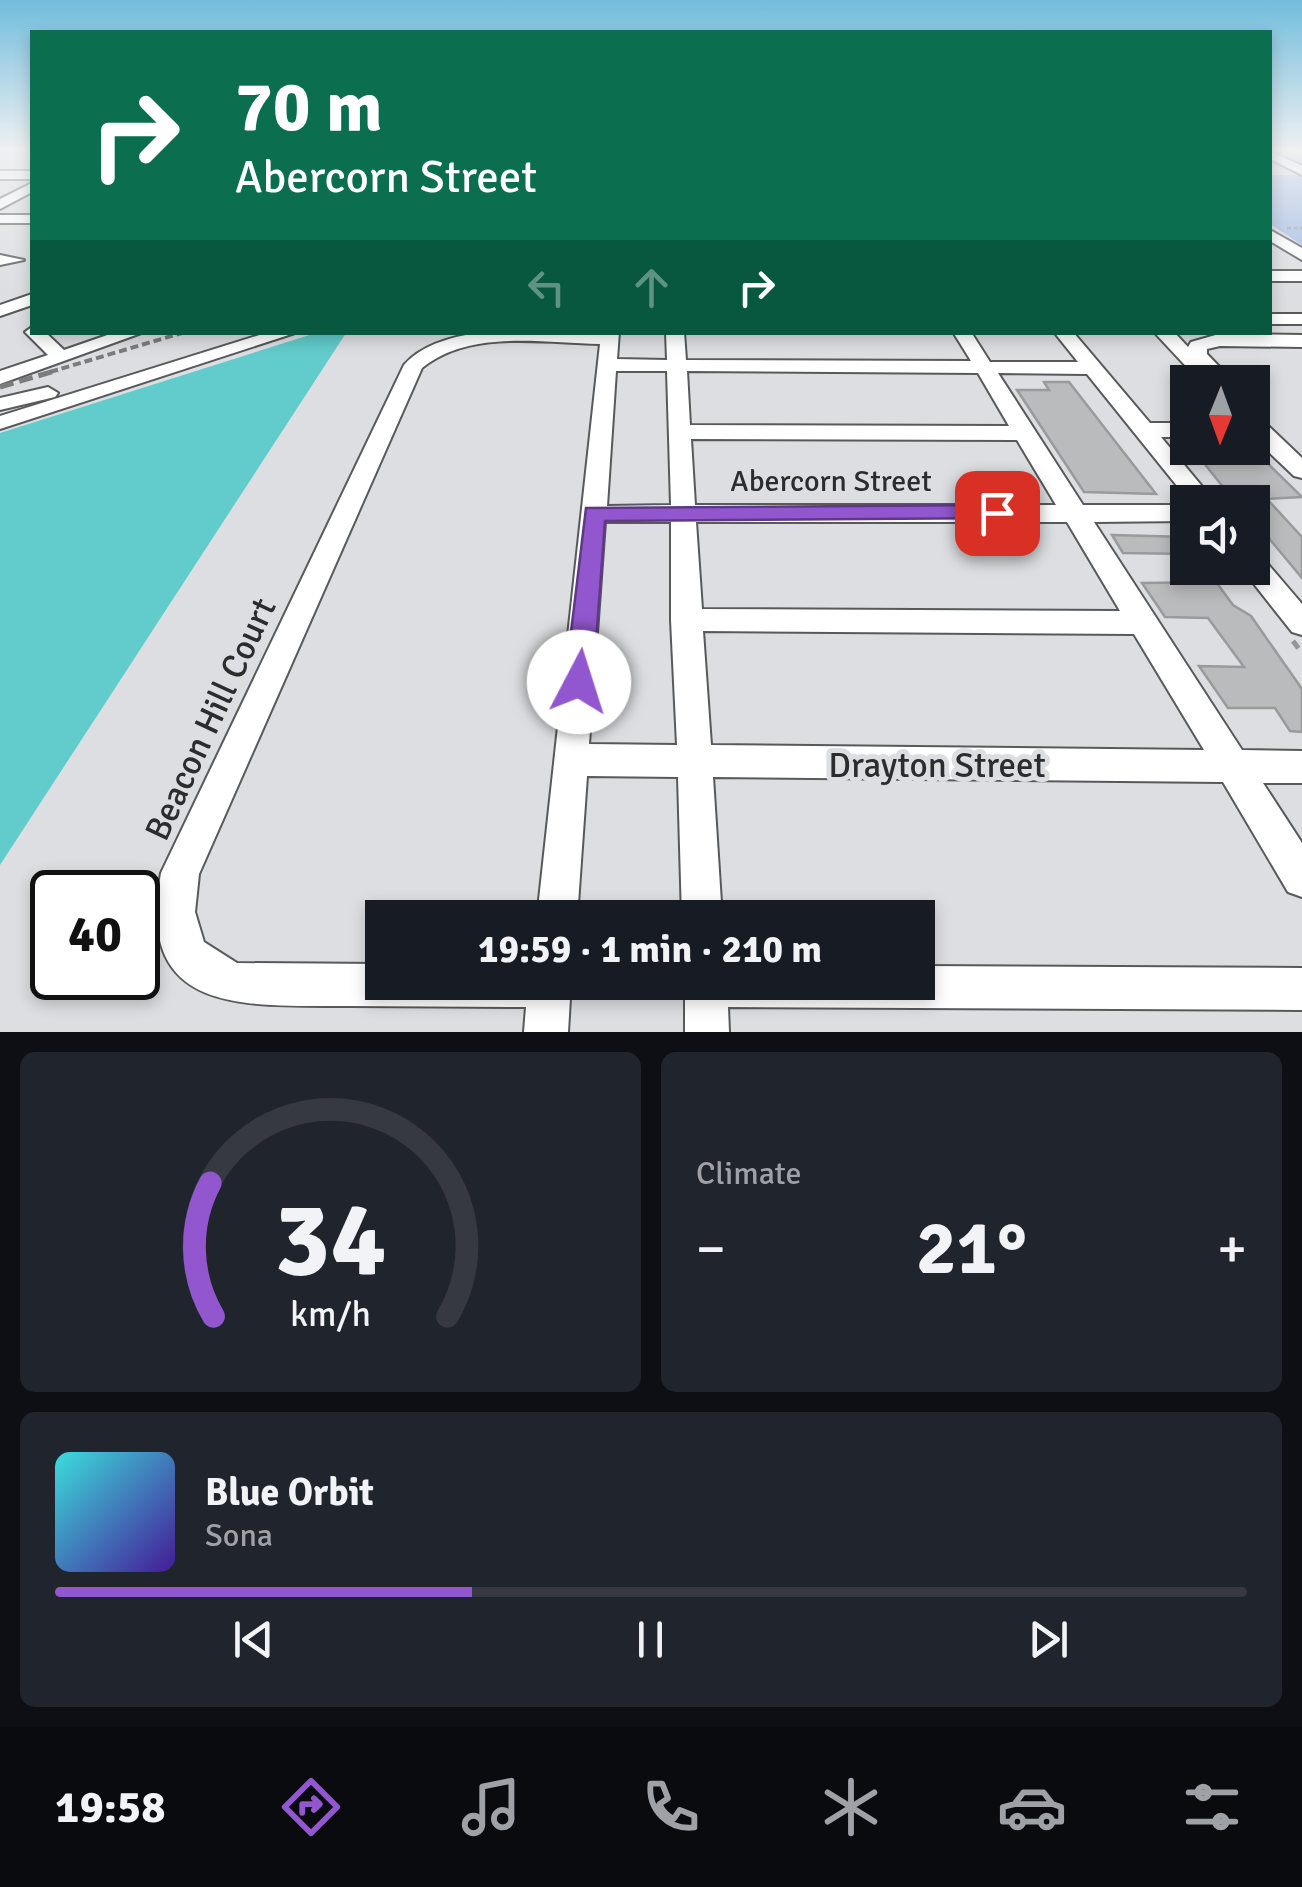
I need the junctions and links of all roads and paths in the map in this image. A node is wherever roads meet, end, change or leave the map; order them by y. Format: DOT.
graph roads {
  1 [pos="0,219"];
  2 [pos="30,219"];
  3 [pos="0,235"];
  4 [pos="30,235"];
  5 [pos="1273,238"];
  6 [pos="1302,255"];
  7 [pos="1272,276"];
  8 [pos="1302,276"];
  9 [pos="30,300"];
  10 [pos="4,310"];
  11 [pos="1272,318"];
  12 [pos="1302,319"];
  13 [pos="30,329"];
  14 [pos="37,335"];
  15 [pos="129,335"];
  16 [pos="274,335"];
  17 [pos="675,335"];
  18 [pos="964,335"];
  19 [pos="1066,335"];
  20 [pos="1166,335"];
  21 [pos="1302,341"];
  22 [pos="609,346"];
  23 [pos="60,356"];
  24 [pos="1195,365"];
  25 [pos="1207,365"];
  26 [pos="676,366"];
  27 [pos="984,368"];
  28 [pos="1093,368"];
  29 [pos="0,378"];
  30 [pos="79,398"];
  31 [pos="0,404"];
  32 [pos="0,423"];
  33 [pos="1143,430"];
  34 [pos="1170,430"];
  35 [pos="679,432"];
  36 [pos="1026,433"];
  37 [pos="1270,434"];
  38 [pos="1270,439"];
  39 [pos="1302,456"];
  40 [pos="1302,471"];
  41 [pos="1189,485"];
  42 [pos="1075,512"];
  43 [pos="1170,513"];
  44 [pos="594,514"];
  45 [pos="684,514"];
  46 [pos="1270,585"];
  47 [pos="685,620"];
  48 [pos="1141,623"];
  49 [pos="1302,624"];
  50 [pos="572,760"];
  51 [pos="692,764"];
  52 [pos="1234,767"];
  53 [pos="1302,768"];
  54 [pos="1302,878"];
  55 [pos="559,900"];
  56 [pos="701,900"];
  57 [pos="365,984"];
  58 [pos="935,986"];
  59 [pos="1302,988"];
  60 [pos="549,1000"];
  61 [pos="706,1000"];
  62 [pos="546,1032"];
  63 [pos="707,1032"];
  1 -- 2 [label="street"];
  3 -- 4 [label="street"];
  5 -- 6 [label="street"];
  7 -- 8 [label="street"];
  9 -- 10 [label="street"];
  10 -- 13 [label="street"];
  11 -- 12 [label="street"];
  14 -- 23 [label="street"];
  15 -- 23 [label="street"];
  16 -- 30 [label="street"];
  17 -- 26 [label="street"];
  18 -- 27 [label="street"];
  19 -- 28 [label="street"];
  20 -- 24 [label="street"];
  21 -- 25 [label="street"];
  22 -- 26 [label="street, Beacon Hill Court"];
  22 -- 44 [label="street"];
  22 -- 57 [label="street, Beacon Hill Court"];
  23 -- 29 [label="street"];
  26 -- 27 [label="street, Beacon Hill Court"];
  26 -- 35 [label="street"];
  27 -- 28 [label="street, Beacon Hill Court"];
  27 -- 36 [label="street"];
  28 -- 33 [label="street"];
  30 -- 31 [label="street"];
  30 -- 32 [label="street"];
  33 -- 34 [label="street"];
  33 -- 41 [label="street"];
  35 -- 36 [label="street"];
  35 -- 45 [label="street"];
  36 -- 42 [label="street"];
  37 -- 39 [label="street"];
  38 -- 40 [label="street"];
  42 -- 43 [label="street, Abercorn Street"];
  42 -- 45 [label="street, Abercorn Street"];
  42 -- 48 [label="street"];
  44 -- 45 [label="street, Abercorn Street"];
  44 -- 50 [label="street"];
  45 -- 47 [label="street"];
  46 -- 49 [label="street"];
  47 -- 48 [label="street"];
  47 -- 51 [label="street"];
  48 -- 52 [label="street"];
  50 -- 51 [label="street, Drayton Street"];
  50 -- 55 [label="street"];
  51 -- 52 [label="street, Drayton Street"];
  51 -- 56 [label="street"];
  52 -- 53 [label="street, Drayton Street"];
  52 -- 54 [label="street"];
  58 -- 59 [label="street"];
  60 -- 62 [label="street"];
  61 -- 63 [label="street"];
}
